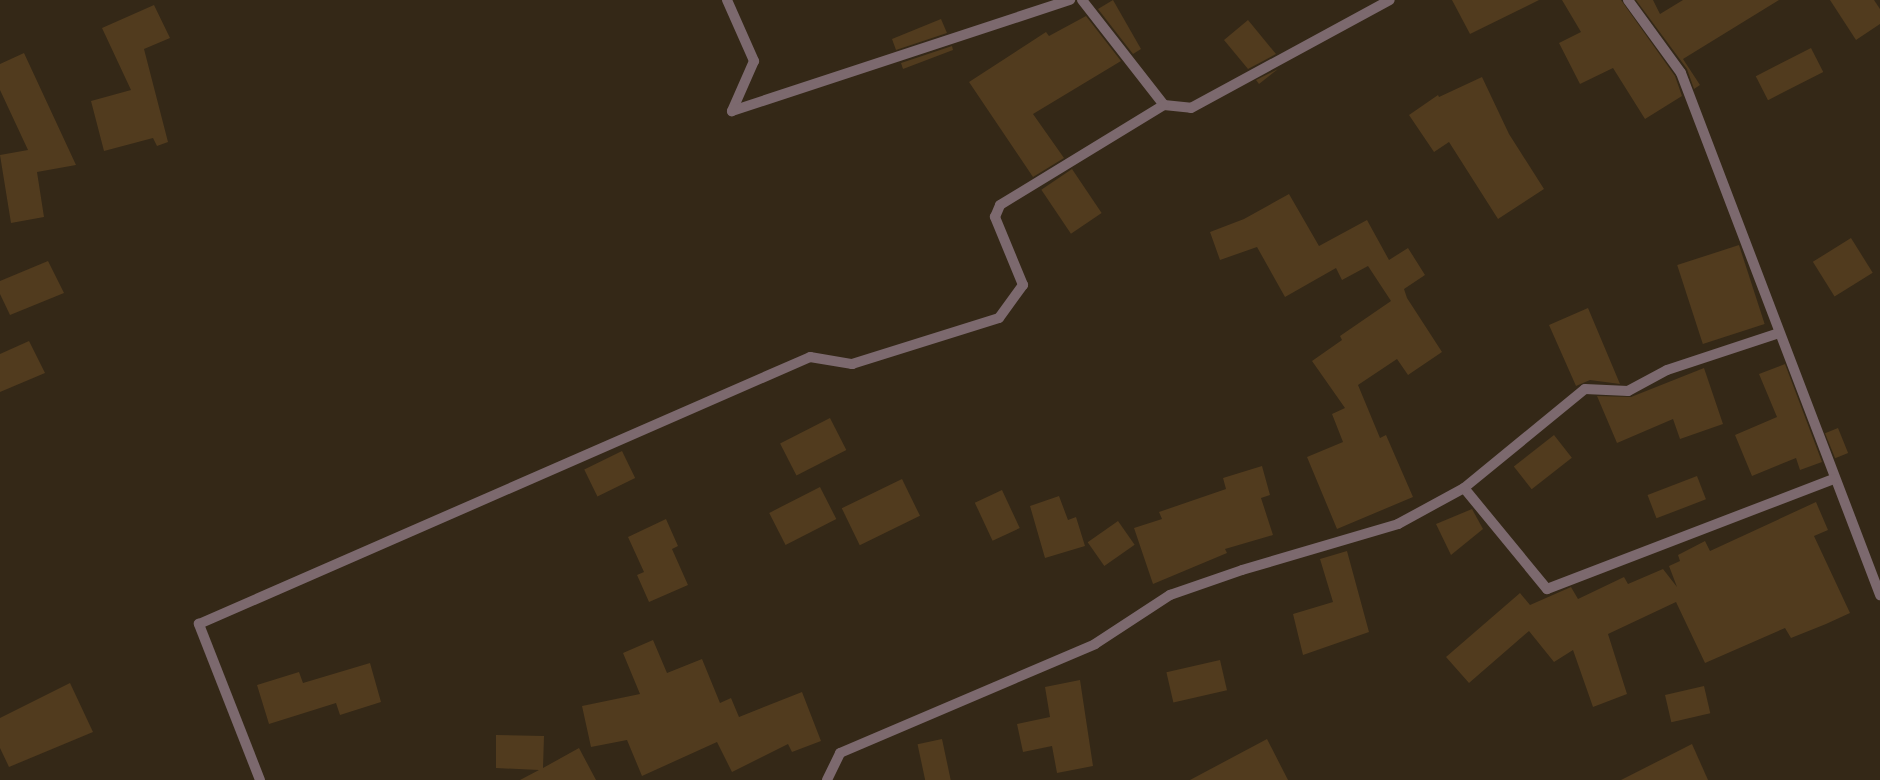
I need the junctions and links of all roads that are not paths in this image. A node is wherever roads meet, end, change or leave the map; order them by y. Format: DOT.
graph roads {
  1 [pos="727,0"];
  2 [pos="1070,0"];
  3 [pos="1082,0"];
  4 [pos="1390,0"];
  5 [pos="1628,0"];
  6 [pos="1164,104"];
  7 [pos="1779,333"];
  8 [pos="1834,479"];
  9 [pos="1464,488"];
  10 [pos="1880,595"];
  11 [pos="260,780"];
  12 [pos="827,780"];
  1 -- 2 [label="street"];
  3 -- 6 [label="street"];
  4 -- 6 [label="street"];
  5 -- 7 [label="street"];
  6 -- 11 [label="street"];
  7 -- 8 [label="street"];
  7 -- 9 [label="street"];
  8 -- 9 [label="street"];
  8 -- 10 [label="street"];
  9 -- 12 [label="street"];
}
